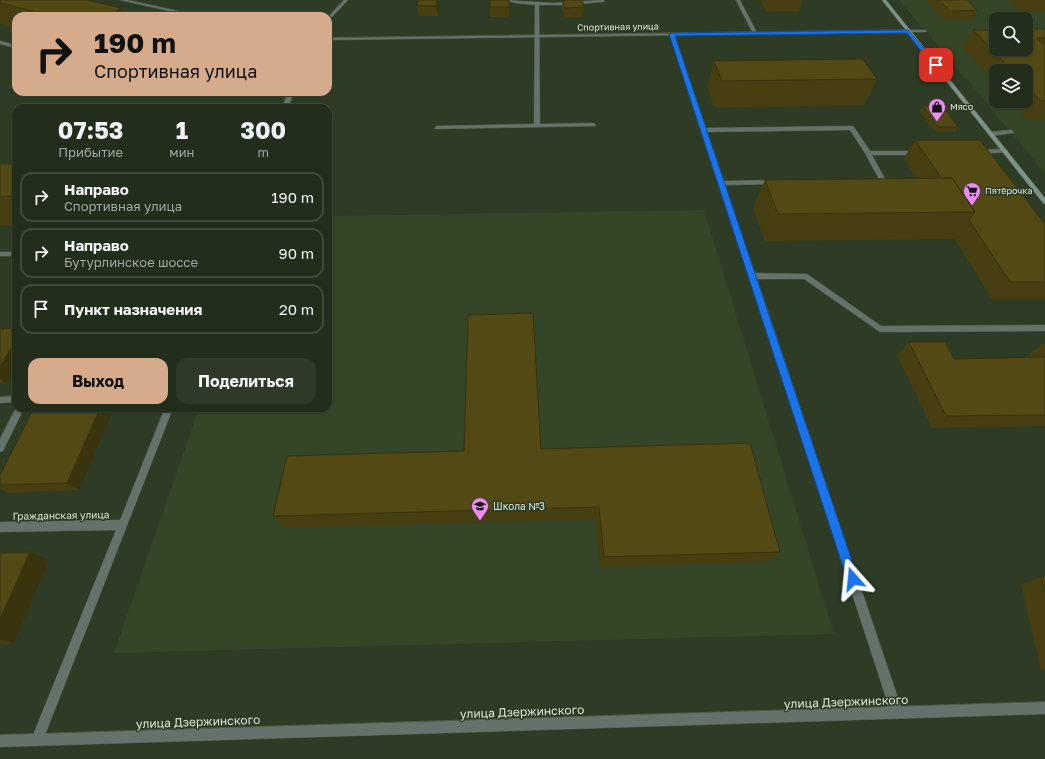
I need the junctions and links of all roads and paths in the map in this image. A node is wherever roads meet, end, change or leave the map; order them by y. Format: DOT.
graph roads {
  1 [pos="122,0"];
  2 [pos="346,0"];
  3 [pos="504,0"];
  4 [pos="602,0"];
  5 [pos="738,0"];
  6 [pos="884,0"];
  7 [pos="537,4"];
  8 [pos="172,12"];
  9 [pos="332,16"];
  10 [pos="908,31"];
  11 [pos="925,31"];
  12 [pos="755,33"];
  13 [pos="672,34"];
  14 [pos="537,36"];
  15 [pos="332,39"];
  16 [pos="0,42"];
  17 [pos="12,46"];
  18 [pos="593,125"];
  19 [pos="537,126"];
  20 [pos="437,128"];
  21 [pos="704,130"];
  22 [pos="1011,132"];
  23 [pos="991,134"];
  24 [pos="975,152"];
  25 [pos="1005,152"];
  26 [pos="921,153"];
  27 [pos="868,154"];
  28 [pos="868,181"];
  29 [pos="783,182"];
  30 [pos="721,183"];
  31 [pos="1045,202"];
  32 [pos="0,254"];
  33 [pos="12,254"];
  34 [pos="752,276"];
  35 [pos="1045,328"];
  36 [pos="12,399"];
  37 [pos="0,400"];
  38 [pos="18,412"];
  39 [pos="167,412"];
  40 [pos="0,448"];
  41 [pos="123,525"];
  42 [pos="0,527"];
  43 [pos="1045,708"];
  44 [pos="897,713"];
  45 [pos="37,740"];
  46 [pos="0,741"];
  1 -- 8 [label="street"];
  2 -- 9 [label="street"];
  3 -- 7 [label="street"];
  4 -- 7 [label="street"];
  5 -- 12 [label="street"];
  6 -- 10 [label="main road"];
  7 -- 14 [label="street"];
  10 -- 11 [label="street, Спортивная улица"];
  10 -- 12 [label="street, Спортивная улица"];
  10 -- 23 [label="main road"];
  12 -- 13 [label="street, Спортивная улица"];
  13 -- 14 [label="street, Спортивная улица"];
  13 -- 21 [label="street"];
  14 -- 15 [label="street, Спортивная улица"];
  14 -- 19 [label="street"];
  16 -- 17 [label="street"];
  18 -- 19 [label="street"];
  19 -- 20 [label="street"];
  21 -- 27 [label="street"];
  21 -- 30 [label="street"];
  22 -- 23 [label="street"];
  23 -- 25 [label="main road"];
  24 -- 25 [label="street"];
  25 -- 31 [label="main road"];
  26 -- 27 [label="street"];
  27 -- 28 [label="street"];
  29 -- 30 [label="street"];
  30 -- 34 [label="street"];
  32 -- 33 [label="street"];
  34 -- 35 [label="street"];
  34 -- 44 [label="street"];
  36 -- 37 [label="street"];
  38 -- 40 [label="street"];
  39 -- 41 [label="street"];
  41 -- 42 [label="street, Гражданская улица"];
  41 -- 45 [label="street"];
  43 -- 44 [label="street, улица Дзержинского"];
  44 -- 45 [label="street, улица Дзержинского"];
  45 -- 46 [label="street, улица Дзержинского"];
}
